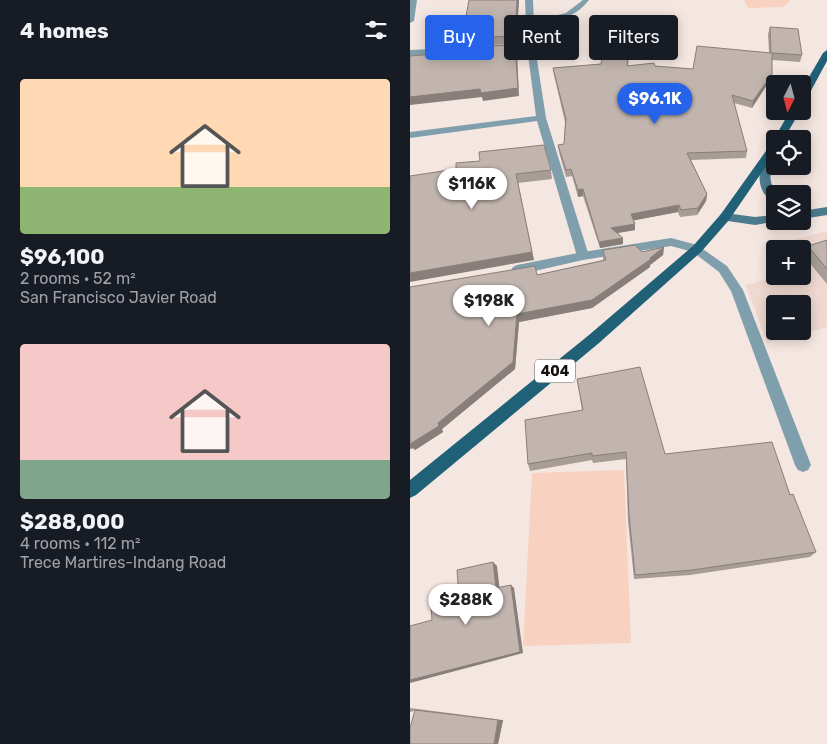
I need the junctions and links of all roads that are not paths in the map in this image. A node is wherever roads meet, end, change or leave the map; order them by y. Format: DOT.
graph roads {
  1 [pos="413,0"];
  2 [pos="529,0"];
  3 [pos="586,0"];
  4 [pos="530,15"];
  5 [pos="569,15"];
  6 [pos="410,21"];
  7 [pos="425,52"];
  8 [pos="410,53"];
  9 [pos="827,53"];
  10 [pos="529,60"];
  11 [pos="811,82"];
  12 [pos="541,118"];
  13 [pos="410,135"];
  14 [pos="766,160"];
  15 [pos="766,170"];
  16 [pos="766,186"];
  17 [pos="811,208"];
  18 [pos="827,210"];
  19 [pos="811,213"];
  20 [pos="725,218"];
  21 [pos="766,220"];
  22 [pos="697,248"];
  23 [pos="583,256"];
  24 [pos="507,272"];
  25 [pos="802,465"];
  26 [pos="410,490"];
  1 -- 6 [label="street"];
  2 -- 4 [label="street"];
  3 -- 5 [label="lane"];
  7 -- 8 [label="street"];
  9 -- 11 [label="main road"];
  10 -- 12 [label="street"];
  12 -- 13 [label="street"];
  12 -- 23 [label="street"];
  14 -- 20 [label="main road, 404"];
  15 -- 16 [label="main road"];
  17 -- 18 [label="main road"];
  18 -- 19 [label="main road"];
  20 -- 21 [label="main road"];
  20 -- 22 [label="main road, 404"];
  22 -- 23 [label="street"];
  22 -- 25 [label="street"];
  22 -- 26 [label="main road, 404"];
  23 -- 24 [label="street"];
}
